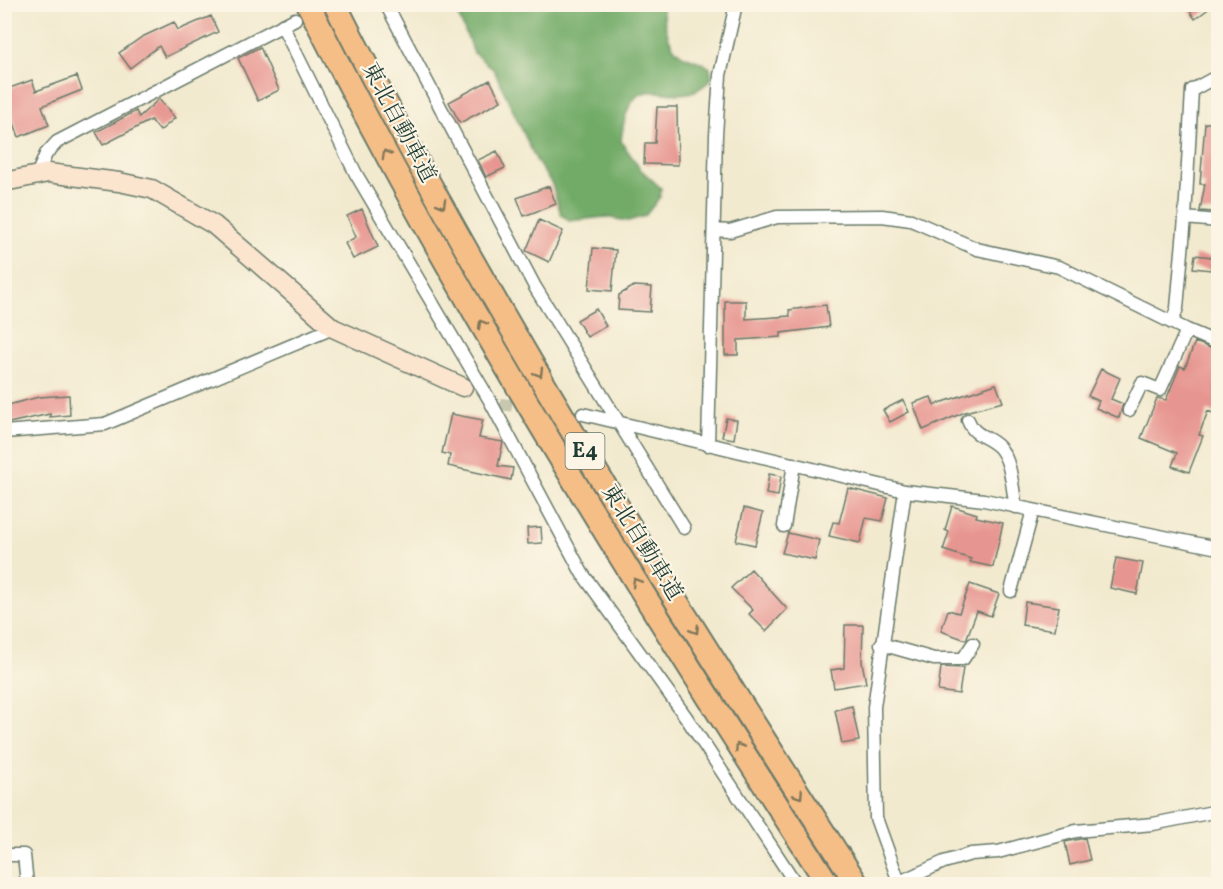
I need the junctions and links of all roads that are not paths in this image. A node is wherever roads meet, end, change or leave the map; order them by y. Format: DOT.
graph roads {
  1 [pos="335,4"];
  2 [pos="386,4"];
  3 [pos="736,4"];
  4 [pos="301,12"];
  5 [pos="282,25"];
  6 [pos="1218,76"];
  7 [pos="37,175"];
  8 [pos="4,182"];
  9 [pos="1185,218"];
  10 [pos="1218,221"];
  11 [pos="714,230"];
  12 [pos="1172,323"];
  13 [pos="333,328"];
  14 [pos="1187,330"];
  15 [pos="1218,343"];
  16 [pos="463,387"];
  17 [pos="495,402"];
  18 [pos="1129,410"];
  19 [pos="583,414"];
  20 [pos="968,420"];
  21 [pos="620,421"];
  22 [pos="4,432"];
  23 [pos="708,445"];
  24 [pos="794,464"];
  25 [pos="905,491"];
  26 [pos="1016,507"];
  27 [pos="1032,510"];
  28 [pos="784,526"];
  29 [pos="684,528"];
  30 [pos="1218,548"];
  31 [pos="1011,591"];
  32 [pos="973,644"];
  33 [pos="881,645"];
  34 [pos="1218,811"];
  35 [pos="4,855"];
  36 [pos="897,884"];
  37 [pos="27,885"];
  38 [pos="796,885"];
  39 [pos="828,885"];
  40 [pos="857,885"];
  1 -- 40 [label="highway, 東北自動車道 / E4, one-way"];
  2 -- 21 [label="street"];
  3 -- 11 [label="street"];
  4 -- 5 [label="street"];
  39 -- 4 [label="highway, 東北自動車道 / E4, one-way"];
  5 -- 7 [label="street"];
  5 -- 17 [label="street"];
  6 -- 9 [label="street"];
  7 -- 8 [label="street"];
  7 -- 13 [label="street"];
  9 -- 10 [label="street"];
  9 -- 12 [label="street"];
  11 -- 12 [label="street"];
  11 -- 23 [label="street"];
  12 -- 14 [label="street"];
  13 -- 16 [label="street"];
  13 -- 22 [label="street"];
  14 -- 15 [label="street"];
  14 -- 18 [label="street"];
  16 -- 17 [label="street"];
  17 -- 38 [label="street"];
  19 -- 21 [label="street"];
  20 -- 26 [label="street"];
  21 -- 23 [label="street"];
  21 -- 29 [label="street"];
  23 -- 24 [label="street"];
  24 -- 25 [label="street"];
  24 -- 28 [label="street"];
  25 -- 26 [label="street"];
  25 -- 33 [label="street"];
  26 -- 27 [label="street"];
  27 -- 30 [label="street"];
  27 -- 31 [label="street"];
  32 -- 33 [label="street"];
  33 -- 36 [label="street"];
  34 -- 36 [label="street"];
  35 -- 37 [label="street"];
}
